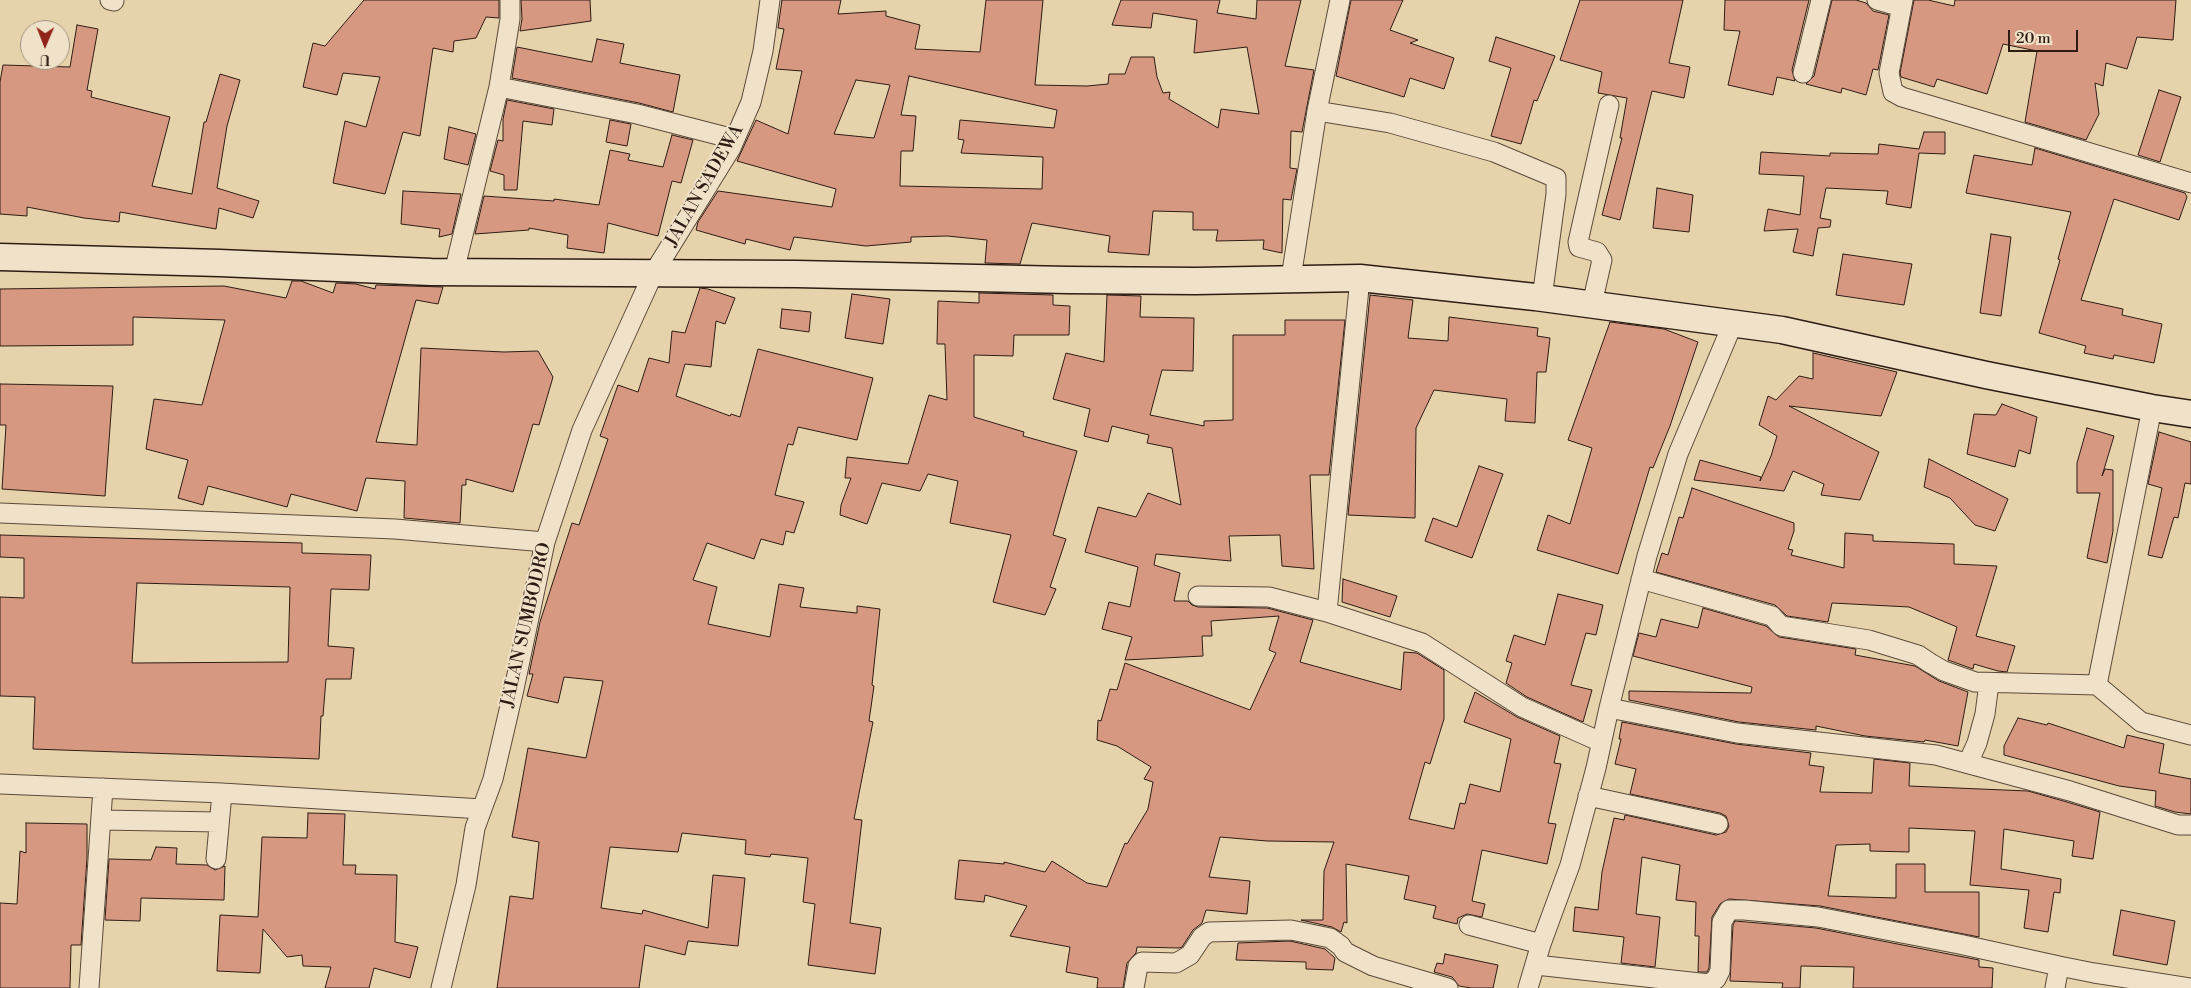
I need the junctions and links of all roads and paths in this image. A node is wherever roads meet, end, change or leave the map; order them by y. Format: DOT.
graph roads {
  1 [pos="510,0"];
  2 [pos="770,0"];
  3 [pos="1340,0"];
  4 [pos="1821,0"];
  5 [pos="1877,0"];
  6 [pos="1902,3"];
  7 [pos="1803,72"];
  8 [pos="499,86"];
  9 [pos="1609,105"];
  10 [pos="1317,111"];
  11 [pos="734,139"];
  12 [pos="2191,183"];
  13 [pos="0,257"];
  14 [pos="659,265"];
  15 [pos="454,272"];
  16 [pos="1291,278"];
  17 [pos="1360,278"];
  18 [pos="1542,298"];
  19 [pos="1592,304"];
  20 [pos="1733,324"];
  21 [pos="2152,408"];
  22 [pos="2191,414"];
  23 [pos="0,513"];
  24 [pos="545,542"];
  25 [pos="1641,579"];
  26 [pos="1198,596"];
  27 [pos="1327,612"];
  28 [pos="1989,683"];
  29 [pos="2097,685"];
  30 [pos="1609,708"];
  31 [pos="2191,735"];
  32 [pos="1601,742"];
  33 [pos="1968,763"];
  34 [pos="0,784"];
  35 [pos="103,788"];
  36 [pos="222,793"];
  37 [pos="1588,796"];
  38 [pos="482,809"];
  39 [pos="101,820"];
  40 [pos="219,822"];
  41 [pos="1718,824"];
  42 [pos="2191,825"];
  43 [pos="216,859"];
  44 [pos="1469,925"];
  45 [pos="1541,944"];
  46 [pos="1536,964"];
  47 [pos="2059,966"];
  48 [pos="89,988"];
  49 [pos="441,988"];
  50 [pos="1134,988"];
  51 [pos="1448,988"];
  52 [pos="1528,988"];
  53 [pos="2055,988"];
  54 [pos="2191,988"];
  1 -- 8 [label="street"];
  2 -- 11 [label="street, JALAN SADEWA"];
  3 -- 10 [label="street"];
  4 -- 7 [label="street"];
  5 -- 6 [label="street"];
  6 -- 12 [label="street"];
  8 -- 11 [label="street"];
  8 -- 15 [label="street"];
  9 -- 19 [label="street"];
  10 -- 16 [label="street"];
  10 -- 18 [label="street"];
  11 -- 14 [label="street, JALAN SADEWA"];
  13 -- 15 [label="main road"];
  14 -- 15 [label="main road"];
  14 -- 16 [label="main road"];
  14 -- 24 [label="street, JALAN SUMBODRO"];
  16 -- 17 [label="main road"];
  17 -- 18 [label="main road"];
  17 -- 27 [label="street"];
  18 -- 19 [label="main road"];
  19 -- 20 [label="main road"];
  20 -- 21 [label="main road"];
  20 -- 25 [label="street"];
  21 -- 22 [label="main road"];
  21 -- 29 [label="street"];
  23 -- 24 [label="street"];
  24 -- 38 [label="street, JALAN SUMBODRO"];
  25 -- 28 [label="street"];
  25 -- 30 [label="street"];
  26 -- 27 [label="street"];
  27 -- 32 [label="street"];
  28 -- 29 [label="street"];
  28 -- 33 [label="street"];
  29 -- 31 [label="street"];
  30 -- 32 [label="street"];
  30 -- 33 [label="street"];
  32 -- 37 [label="street"];
  33 -- 42 [label="street"];
  34 -- 35 [label="street"];
  35 -- 36 [label="street"];
  35 -- 39 [label="street"];
  36 -- 38 [label="street"];
  36 -- 40 [label="street"];
  37 -- 41 [label="street"];
  37 -- 45 [label="street"];
  38 -- 49 [label="street, JALAN SUMBODRO"];
  39 -- 40 [label="street"];
  39 -- 48 [label="street"];
  40 -- 43 [label="street"];
  44 -- 45 [label="street"];
  45 -- 46 [label="street"];
  46 -- 47 [label="street"];
  46 -- 52 [label="street"];
  47 -- 53 [label="street"];
  47 -- 54 [label="street"];
  50 -- 51 [label="street"];
}
